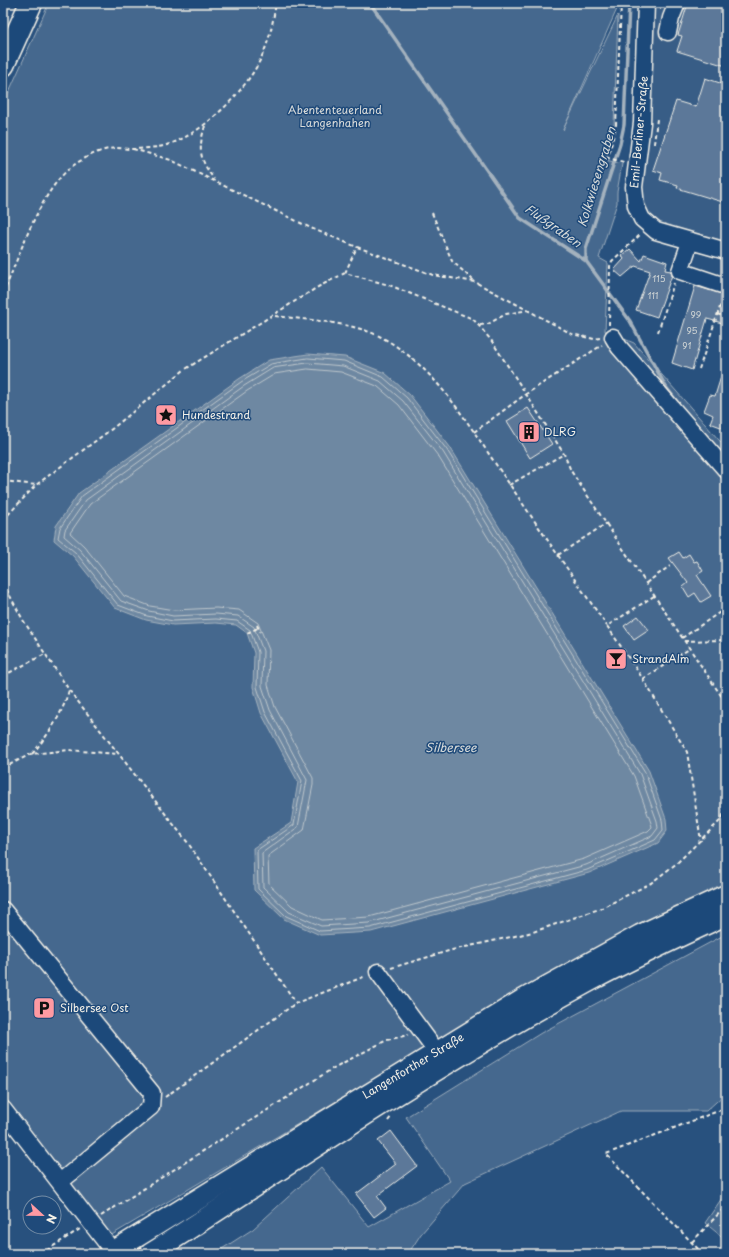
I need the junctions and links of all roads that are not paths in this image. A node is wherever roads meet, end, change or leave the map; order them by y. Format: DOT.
graph roads {
  1 [pos="31,3"];
  2 [pos="646,3"];
  3 [pos="677,3"];
  4 [pos="668,32"];
  5 [pos="3,65"];
  6 [pos="690,242"];
  7 [pos="726,251"];
  8 [pos="724,290"];
  9 [pos="613,337"];
  10 [pos="726,470"];
  11 [pos="726,895"];
  12 [pos="3,910"];
  13 [pos="726,915"];
  14 [pos="378,972"];
  15 [pos="436,1052"];
  16 [pos="3,1109"];
  17 [pos="60,1182"];
  18 [pos="112,1253"];
  19 [pos="150,1254"];
  1 -- 5 [label="highway"];
  2 -- 6 [label="street, Emil-Berliner-Straße"];
  3 -- 4 [label="street"];
  6 -- 7 [label="street"];
  6 -- 8 [label="street"];
  9 -- 10 [label="street"];
  11 -- 15 [label="main road, Langenforther Straße"];
  12 -- 17 [label="street"];
  13 -- 19 [label="main road, Langenforther Straße"];
  14 -- 15 [label="street"];
  15 -- 18 [label="main road, Langenforther Straße"];
  16 -- 17 [label="street"];
  17 -- 18 [label="street"];
}
